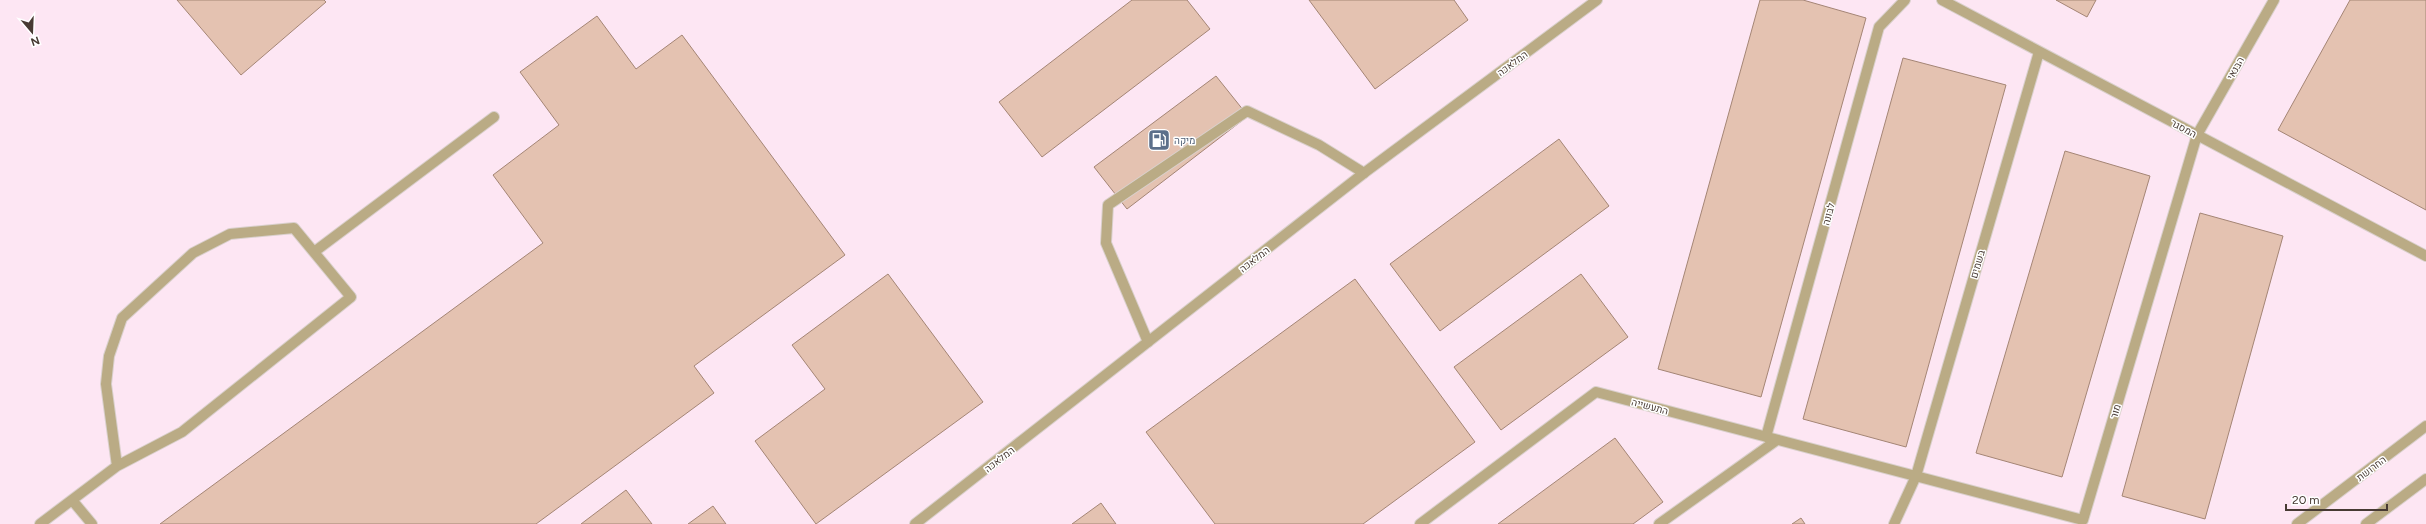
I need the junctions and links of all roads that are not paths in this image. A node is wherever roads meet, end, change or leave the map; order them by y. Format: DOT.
graph roads {
  1 [pos="1597,0"];
  2 [pos="1905,0"];
  3 [pos="1942,0"];
  4 [pos="2274,0"];
  5 [pos="2039,52"];
  6 [pos="494,116"];
  7 [pos="2197,135"];
  8 [pos="1364,173"];
  9 [pos="314,252"];
  10 [pos="2426,256"];
  11 [pos="1148,342"];
  12 [pos="2426,426"];
  13 [pos="1766,437"];
  14 [pos="1777,440"];
  15 [pos="117,466"];
  16 [pos="1916,476"];
  17 [pos="2426,478"];
  18 [pos="72,500"];
  19 [pos="40,524"];
  20 [pos="92,524"];
  21 [pos="915,524"];
  22 [pos="1420,524"];
  23 [pos="1658,524"];
  24 [pos="1894,524"];
  25 [pos="2297,524"];
  26 [pos="2366,524"];
  1 -- 8 [label="street, המלאכה"];
  2 -- 13 [label="street, לבונה"];
  3 -- 5 [label="street, המסגר"];
  4 -- 7 [label="street, הבנאי"];
  5 -- 7 [label="street, המסגר"];
  5 -- 16 [label="street, בשמים"];
  6 -- 9 [label="street"];
  7 -- 10 [label="street, המסגר"];
  7 -- 16 [label="street, מור"];
  8 -- 11 [label="street, המלאכה"];
  8 -- 11 [label="street"];
  9 -- 15 [label="street"];
  9 -- 15 [label="street"];
  11 -- 21 [label="street, המלאכה"];
  12 -- 25 [label="street, החרושת"];
  13 -- 14 [label="street, התעשייה"];
  13 -- 22 [label="street, התעשייה"];
  14 -- 16 [label="street, התעשייה"];
  14 -- 23 [label="street"];
  15 -- 18 [label="street"];
  16 -- 24 [label="street, בשמים"];
  17 -- 26 [label="street"];
  18 -- 19 [label="street"];
  18 -- 20 [label="street"];
}
